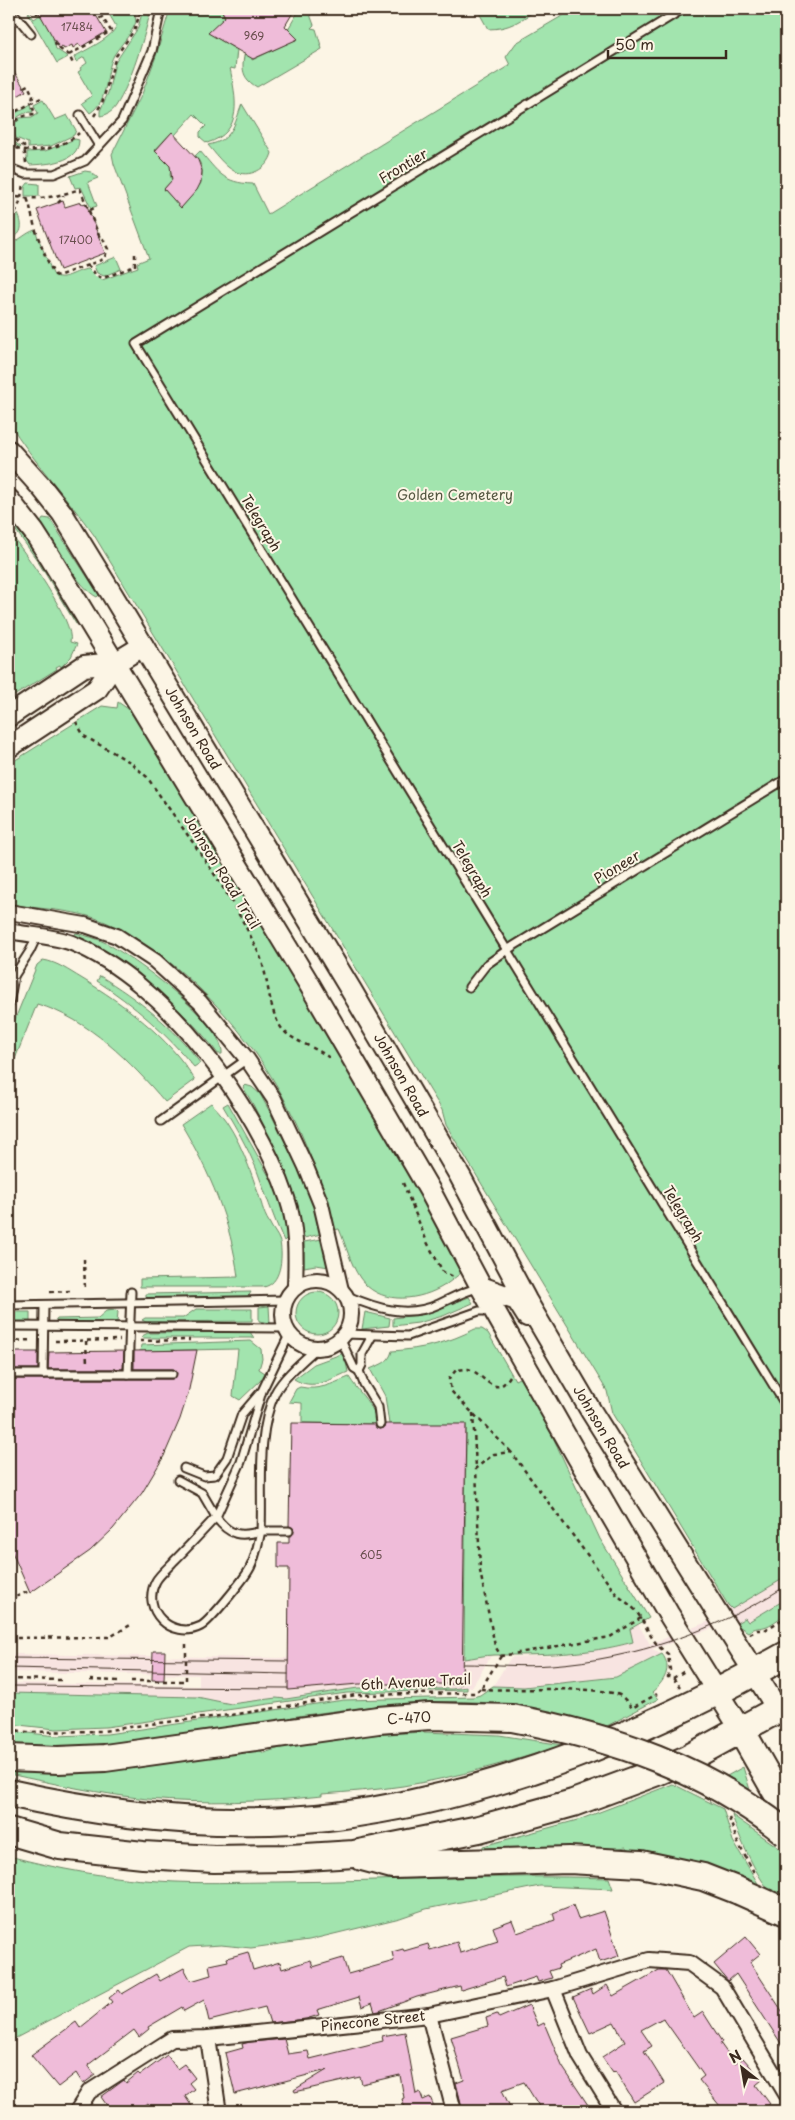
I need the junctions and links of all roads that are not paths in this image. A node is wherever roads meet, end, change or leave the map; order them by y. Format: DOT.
graph roads {
  1 [pos="161,9"];
  2 [pos="683,9"];
  3 [pos="9,22"];
  4 [pos="31,34"];
  5 [pos="80,115"];
  6 [pos="99,146"];
  7 [pos="9,168"];
  8 [pos="136,344"];
  9 [pos="9,451"];
  10 [pos="9,500"];
  11 [pos="143,646"];
  12 [pos="115,664"];
  13 [pos="9,716"];
  14 [pos="9,747"];
  15 [pos="786,779"];
  16 [pos="9,912"];
  17 [pos="41,918"];
  18 [pos="9,931"];
  19 [pos="36,936"];
  20 [pos="507,950"];
  21 [pos="12,978"];
  22 [pos="469,987"];
  23 [pos="9,1005"];
  24 [pos="247,1059"];
  25 [pos="222,1077"];
  26 [pos="161,1122"];
  27 [pos="481,1287"];
  28 [pos="295,1288"];
  29 [pos="131,1292"];
  30 [pos="343,1292"];
  31 [pos="286,1300"];
  32 [pos="130,1302"];
  33 [pos="9,1305"];
  34 [pos="44,1305"];
  35 [pos="498,1317"];
  36 [pos="9,1326"];
  37 [pos="43,1328"];
  38 [pos="130,1328"];
  39 [pos="288,1331"];
  40 [pos="342,1336"];
  41 [pos="372,1336"];
  42 [pos="318,1347"];
  43 [pos="359,1371"];
  44 [pos="9,1374"];
  45 [pos="44,1374"];
  46 [pos="128,1374"];
  47 [pos="172,1374"];
  48 [pos="262,1390"];
  49 [pos="786,1406"];
  50 [pos="591,1412"];
  51 [pos="380,1424"];
  52 [pos="184,1468"];
  53 [pos="178,1480"];
  54 [pos="216,1517"];
  55 [pos="262,1531"];
  56 [pos="289,1531"];
  57 [pos="786,1655"];
  58 [pos="754,1673"];
  59 [pos="717,1692"];
  60 [pos="783,1713"];
  61 [pos="741,1730"];
  62 [pos="9,1758"];
  63 [pos="9,1793"];
  64 [pos="786,1809"];
  65 [pos="9,1831"];
  66 [pos="786,1833"];
  67 [pos="354,1854"];
  68 [pos="786,1912"];
  69 [pos="553,1989"];
  70 [pos="429,2015"];
  71 [pos="208,2038"];
  72 [pos="786,2094"];
  73 [pos="77,2111"];
  74 [pos="220,2111"];
  75 [pos="454,2111"];
  76 [pos="614,2111"];
  1 -- 6 [label="lane"];
  2 -- 8 [label="lane, Frontier"];
  3 -- 4 [label="lane"];
  5 -- 6 [label="lane"];
  6 -- 7 [label="lane"];
  8 -- 20 [label="lane, Telegraph"];
  9 -- 11 [label="main road, Johnson Road"];
  10 -- 12 [label="main road"];
  11 -- 12 [label="main road"];
  11 -- 50 [label="main road, Johnson Road"];
  12 -- 13 [label="main road"];
  12 -- 14 [label="main road"];
  12 -- 27 [label="main road"];
  15 -- 20 [label="lane, Pioneer"];
  16 -- 17 [label="street"];
  17 -- 19 [label="street"];
  17 -- 24 [label="street"];
  18 -- 19 [label="street"];
  19 -- 21 [label="lane"];
  19 -- 25 [label="street"];
  20 -- 22 [label="lane, Pioneer"];
  20 -- 49 [label="lane, Telegraph"];
  21 -- 23 [label="lane"];
  24 -- 25 [label="lane"];
  24 -- 30 [label="street"];
  25 -- 26 [label="lane"];
  25 -- 28 [label="street"];
  27 -- 30 [label="lane"];
  27 -- 35 [label="main road"];
  27 -- 50 [label="main road"];
  28 -- 30 [label="street"];
  28 -- 31 [label="street"];
  29 -- 32 [label="lane"];
  30 -- 40 [label="street"];
  31 -- 32 [label="lane"];
  31 -- 39 [label="street"];
  32 -- 34 [label="lane"];
  32 -- 38 [label="lane"];
  33 -- 34 [label="lane"];
  34 -- 37 [label="lane"];
  35 -- 41 [label="lane"];
  35 -- 59 [label="main road"];
  36 -- 37 [label="lane"];
  37 -- 38 [label="lane"];
  37 -- 45 [label="lane"];
  38 -- 39 [label="lane"];
  38 -- 46 [label="lane"];
  39 -- 42 [label="street"];
  39 -- 48 [label="lane"];
  40 -- 41 [label="lane"];
  40 -- 42 [label="street"];
  40 -- 43 [label="lane"];
  41 -- 43 [label="lane"];
  42 -- 55 [label="lane"];
  43 -- 51 [label="lane"];
  44 -- 45 [label="lane"];
  45 -- 46 [label="lane"];
  46 -- 47 [label="lane"];
  48 -- 52 [label="lane"];
  48 -- 54 [label="lane"];
  50 -- 58 [label="main road, Johnson Road"];
  53 -- 54 [label="lane"];
  54 -- 55 [label="lane"];
  54 -- 55 [label="lane"];
  55 -- 56 [label="lane"];
  57 -- 58 [label="highway"];
  58 -- 59 [label="highway"];
  58 -- 60 [label="main road, Johnson Road"];
  59 -- 61 [label="main road"];
  59 -- 63 [label="highway"];
  60 -- 61 [label="highway"];
  61 -- 64 [label="highway"];
  61 -- 67 [label="highway"];
  62 -- 66 [label="highway, C-470, bridge"];
  65 -- 67 [label="highway"];
  67 -- 68 [label="highway, bridge"];
  69 -- 70 [label="street, Pinecone Street"];
  69 -- 72 [label="street, Pinecone Street"];
  69 -- 76 [label="street"];
  70 -- 71 [label="street, Pinecone Street"];
  70 -- 75 [label="street"];
  71 -- 73 [label="street, Pinecone Street"];
  71 -- 74 [label="street"];
}
